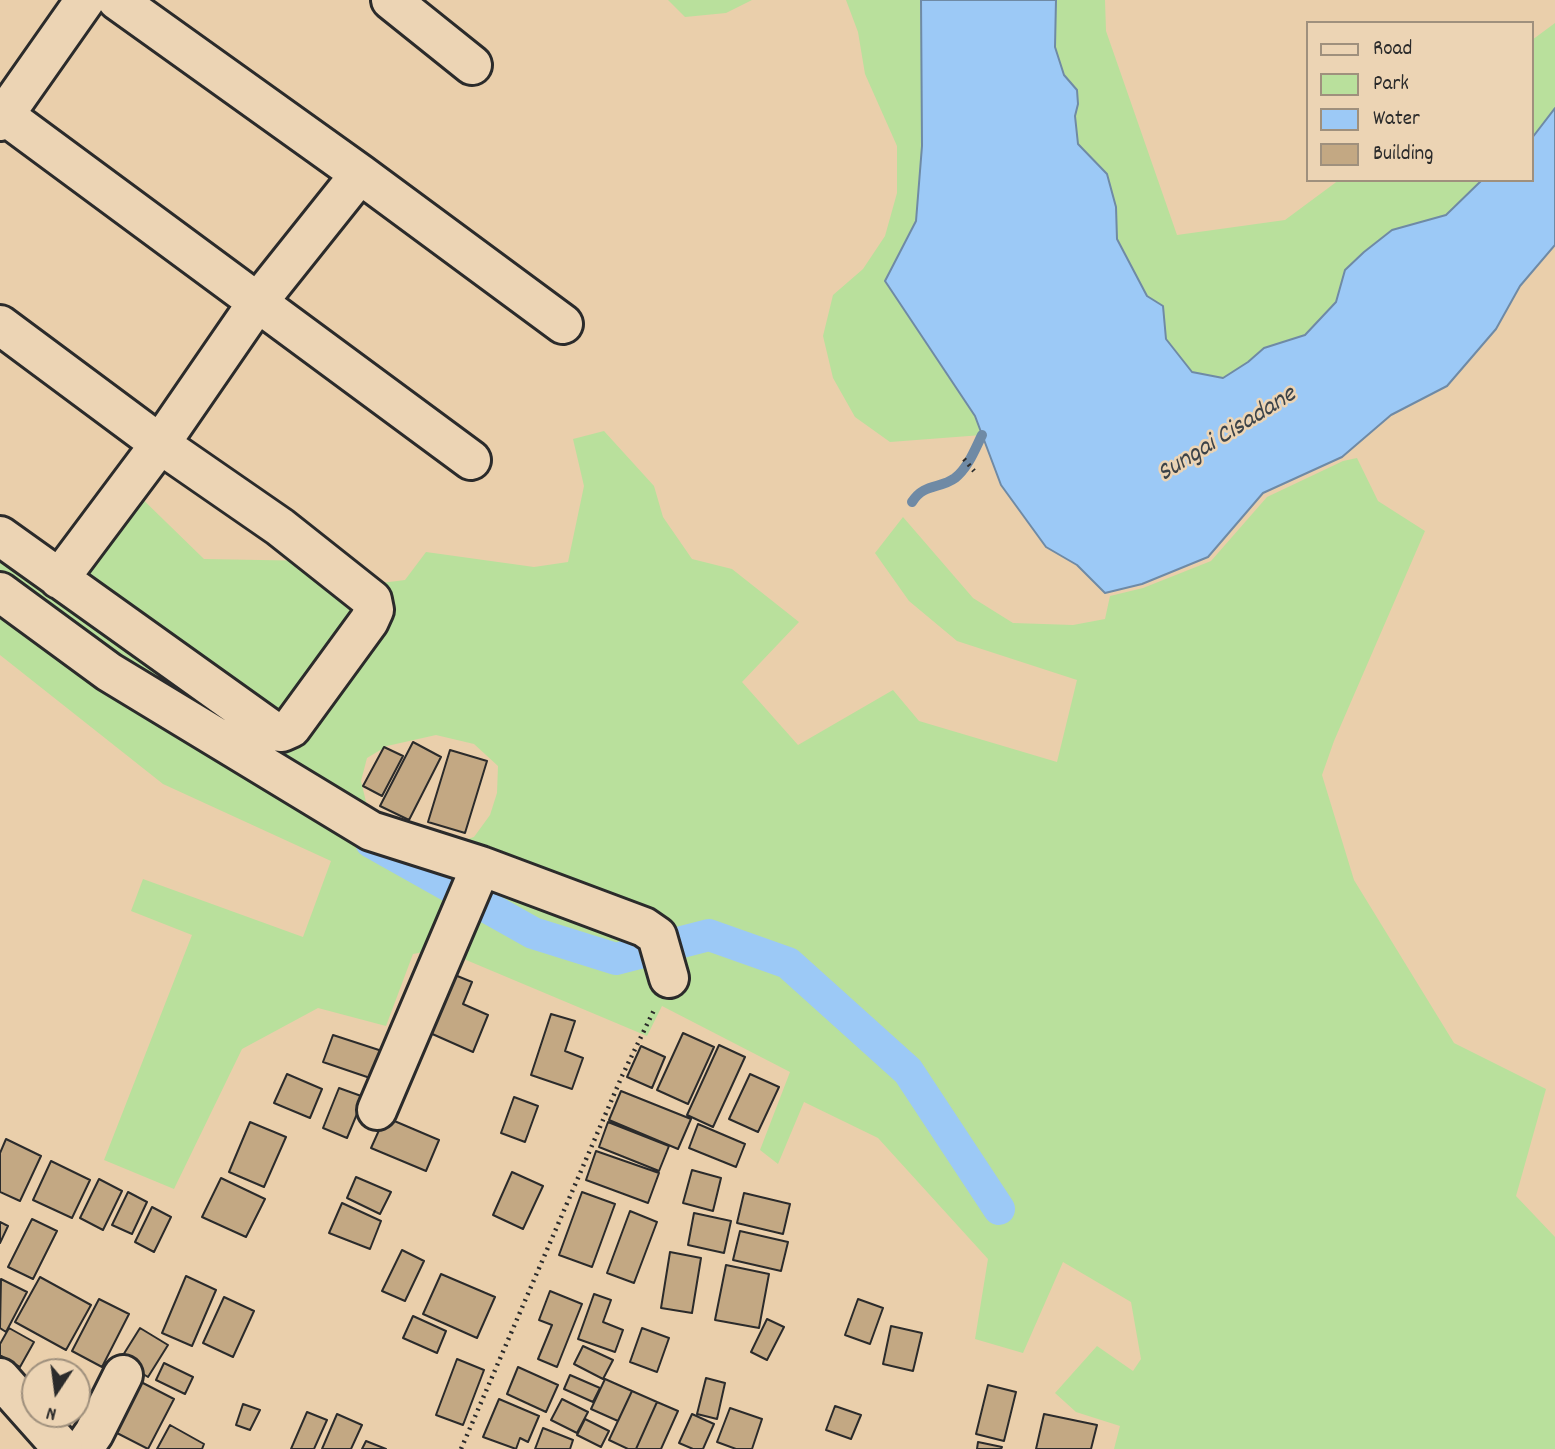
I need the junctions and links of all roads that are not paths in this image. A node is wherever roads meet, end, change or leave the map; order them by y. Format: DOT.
graph roads {
  1 [pos="85,0"];
  2 [pos="117,0"];
  3 [pos="391,0"];
  4 [pos="472,65"];
  5 [pos="2,116"];
  6 [pos="360,174"];
  7 [pos="257,303"];
  8 [pos="563,324"];
  9 [pos="0,325"];
  10 [pos="160,444"];
  11 [pos="471,460"];
  12 [pos="0,536"];
  13 [pos="59,579"];
  14 [pos="0,592"];
  15 [pos="474,884"];
  16 [pos="670,978"];
  17 [pos="377,1110"];
  18 [pos="123,1375"];
  19 [pos="0,1378"];
  20 [pos="63,1449"];
  21 [pos="83,1449"];
  1 -- 5 [label="street"];
  2 -- 6 [label="street"];
  3 -- 4 [label="street"];
  5 -- 7 [label="street"];
  6 -- 7 [label="street"];
  6 -- 8 [label="street"];
  7 -- 10 [label="street"];
  7 -- 11 [label="street"];
  9 -- 10 [label="street"];
  10 -- 13 [label="street"];
  10 -- 13 [label="street"];
  12 -- 13 [label="street"];
  14 -- 15 [label="street"];
  15 -- 16 [label="street"];
  15 -- 17 [label="street"];
  18 -- 21 [label="street"];
  19 -- 20 [label="street"];
}
